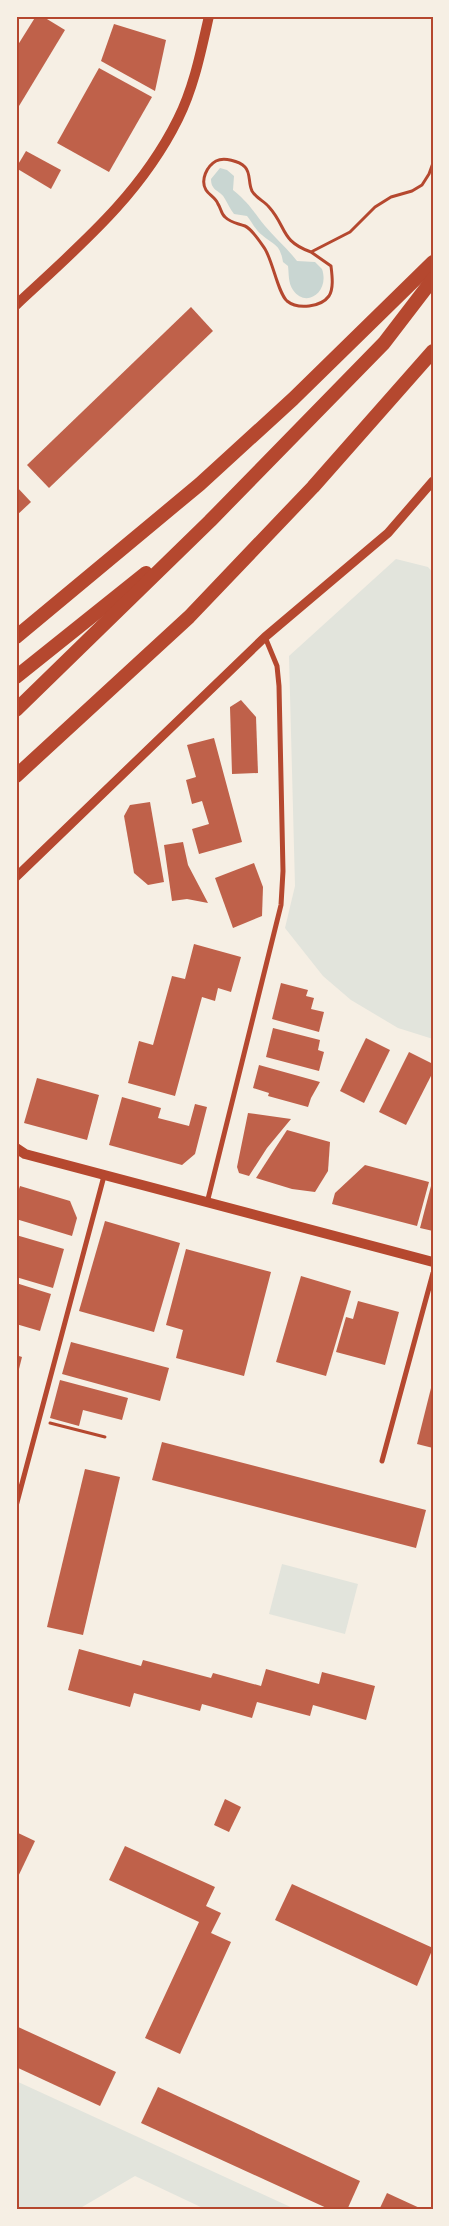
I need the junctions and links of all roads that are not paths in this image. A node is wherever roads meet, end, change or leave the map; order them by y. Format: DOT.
graph roads {
  1 [pos="208,18"];
  2 [pos="433,262"];
  3 [pos="433,279"];
  4 [pos="16,305"];
  5 [pos="433,351"];
  6 [pos="433,480"];
  7 [pos="210,521"];
  8 [pos="16,637"];
  9 [pos="265,637"];
  10 [pos="16,677"];
  11 [pos="16,710"];
  12 [pos="16,776"];
  13 [pos="16,876"];
  14 [pos="19,1153"];
  15 [pos="104,1176"];
  16 [pos="206,1203"];
  17 [pos="433,1262"];
  18 [pos="433,1273"];
  19 [pos="382,1460"];
  20 [pos="16,1506"];
  1 -- 4 [label="main road"];
  2 -- 8 [label="highway"];
  3 -- 7 [label="highway"];
  5 -- 12 [label="highway"];
  6 -- 9 [label="street"];
  7 -- 10 [label="highway"];
  7 -- 11 [label="highway"];
  9 -- 13 [label="street"];
  9 -- 16 [label="street"];
  14 -- 15 [label="main road"];
  15 -- 16 [label="main road"];
  15 -- 20 [label="street"];
  16 -- 17 [label="main road"];
  18 -- 19 [label="street"];
}
